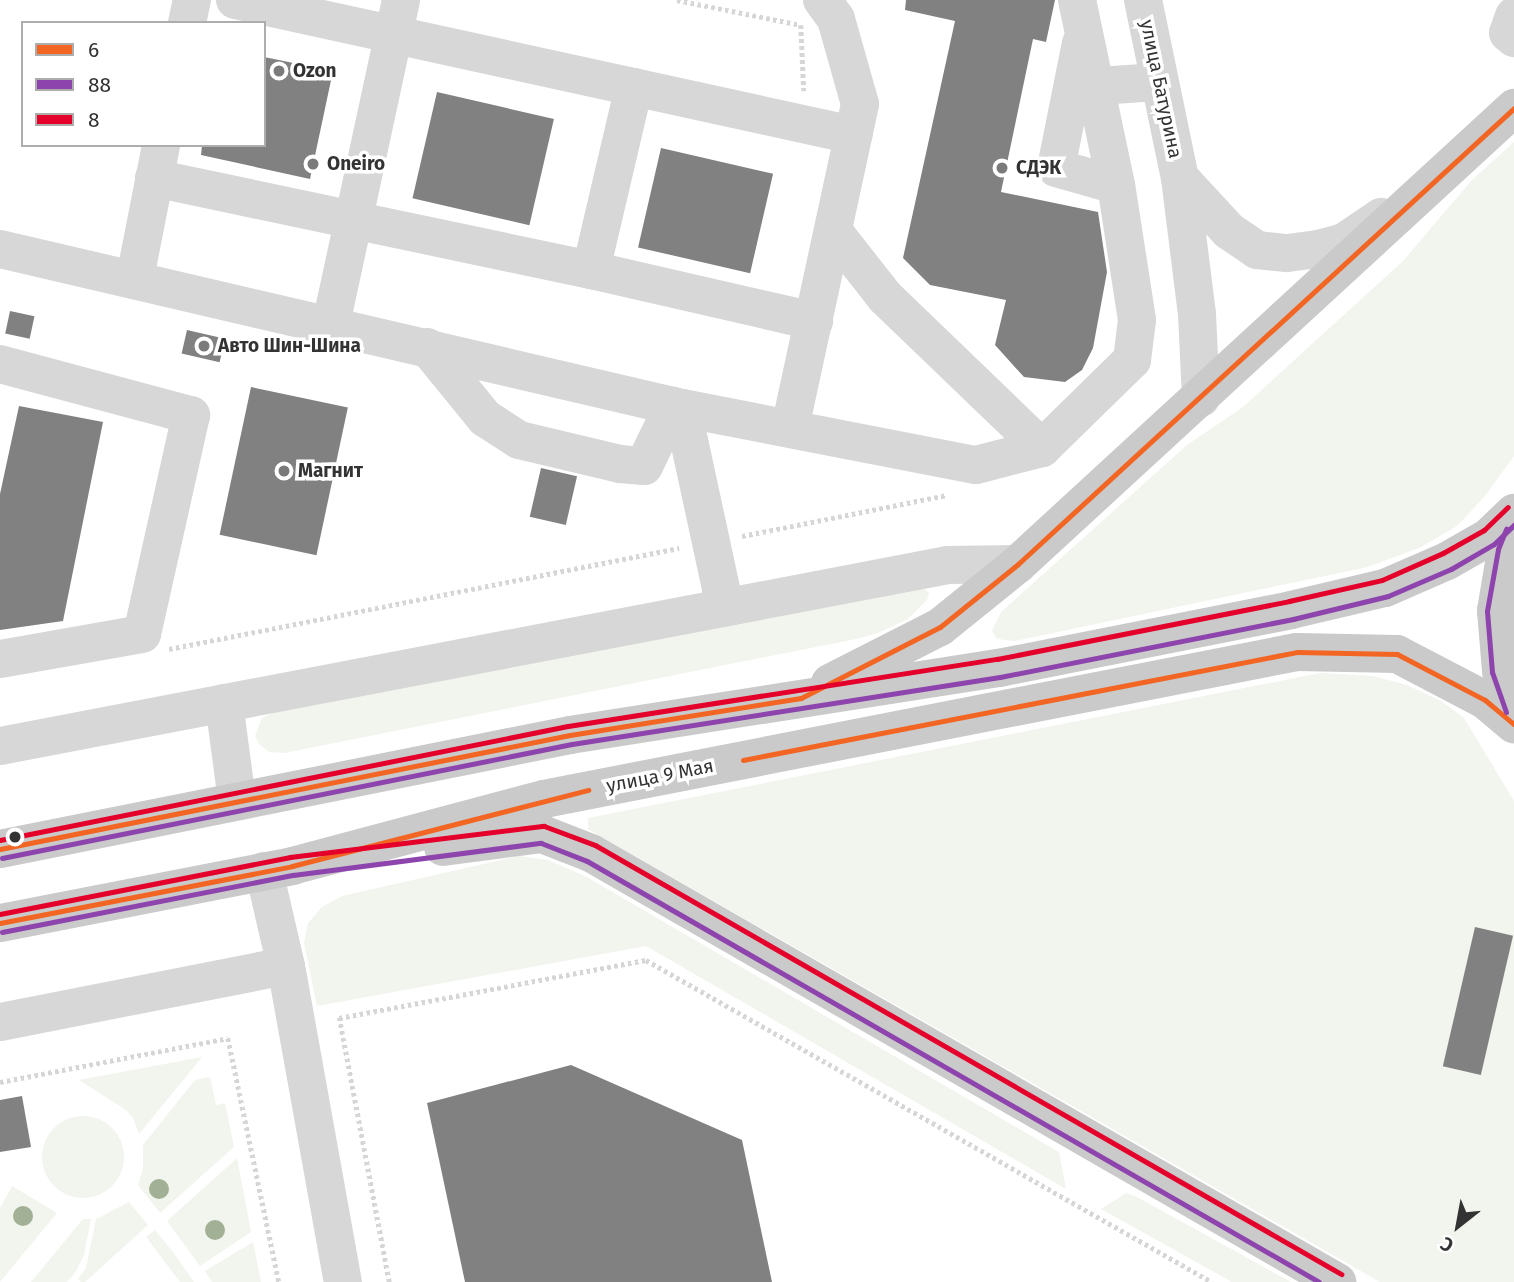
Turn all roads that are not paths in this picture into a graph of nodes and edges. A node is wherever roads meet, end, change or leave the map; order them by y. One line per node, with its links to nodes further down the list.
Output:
1 (192, 0): 8 (street)
2 (236, 0): 7 (street)
3 (822, 0): 14 (street)
4 (1143, 0): 10 (street, улица Батурина)
5 (1080, 16): 11 (street); 18 (street)
6 (1514, 16): 9 (street)
7 (397, 18): 12 (street); 19 (street)
8 (187, 21)
9 (1514, 38)
10 (1159, 82): 11 (street); 16 (street, улица Батурина)
11 (1097, 86): 18 (street)
12 (634, 87): 14 (street); 22 (street)
13 (1514, 108): 17 (main road)
14 (853, 135): 20 (street)
15 (158, 161): 19 (street); 23 (street)
16 (1180, 178): 17 (street); 24 (street, улица Батурина)
17 (1434, 182): 30 (main road)
18 (1116, 185): 25 (street)
19 (355, 221): 22 (street); 27 (street)
20 (834, 232): 26 (street); 33 (street)
21 (0, 249): 23 (street)
22 (591, 270): 26 (street)
23 (135, 278): 27 (street)
24 (1197, 314): 25 (street); 30 (street, улица Батурина)
25 (1137, 320): 33 (street)
26 (814, 321): 32 (street)
27 (331, 324): 28 (street)
28 (427, 347): 31 (street); 31 (street)
29 (0, 364): 38 (street)
30 (1201, 398): 36 (main road)
31 (677, 407): 32 (street); 37 (street)
32 (790, 428): 33 (street)
33 (1042, 448)
34 (1514, 513): 39 (main road)
35 (1514, 533): 41 (main road)
36 (1018, 564): 37 (street); 39 (main road)
37 (725, 607): 40 (street)
38 (0, 659)
39 (801, 698): 44 (main road)
40 (224, 703): 43 (street); 44 (street)
41 (1514, 709)
42 (1514, 724): 46 (main road, улица 9 Мая)
43 (0, 746)
44 (237, 801): 45 (main road)
45 (0, 849)
46 (278, 869): 47 (main road, улица 9 Мая); 48 (street); 51 (main road)
47 (0, 923)
48 (286, 967): 49 (street); 50 (street)
49 (0, 1022)
50 (344, 1282)
51 (1337, 1282)

